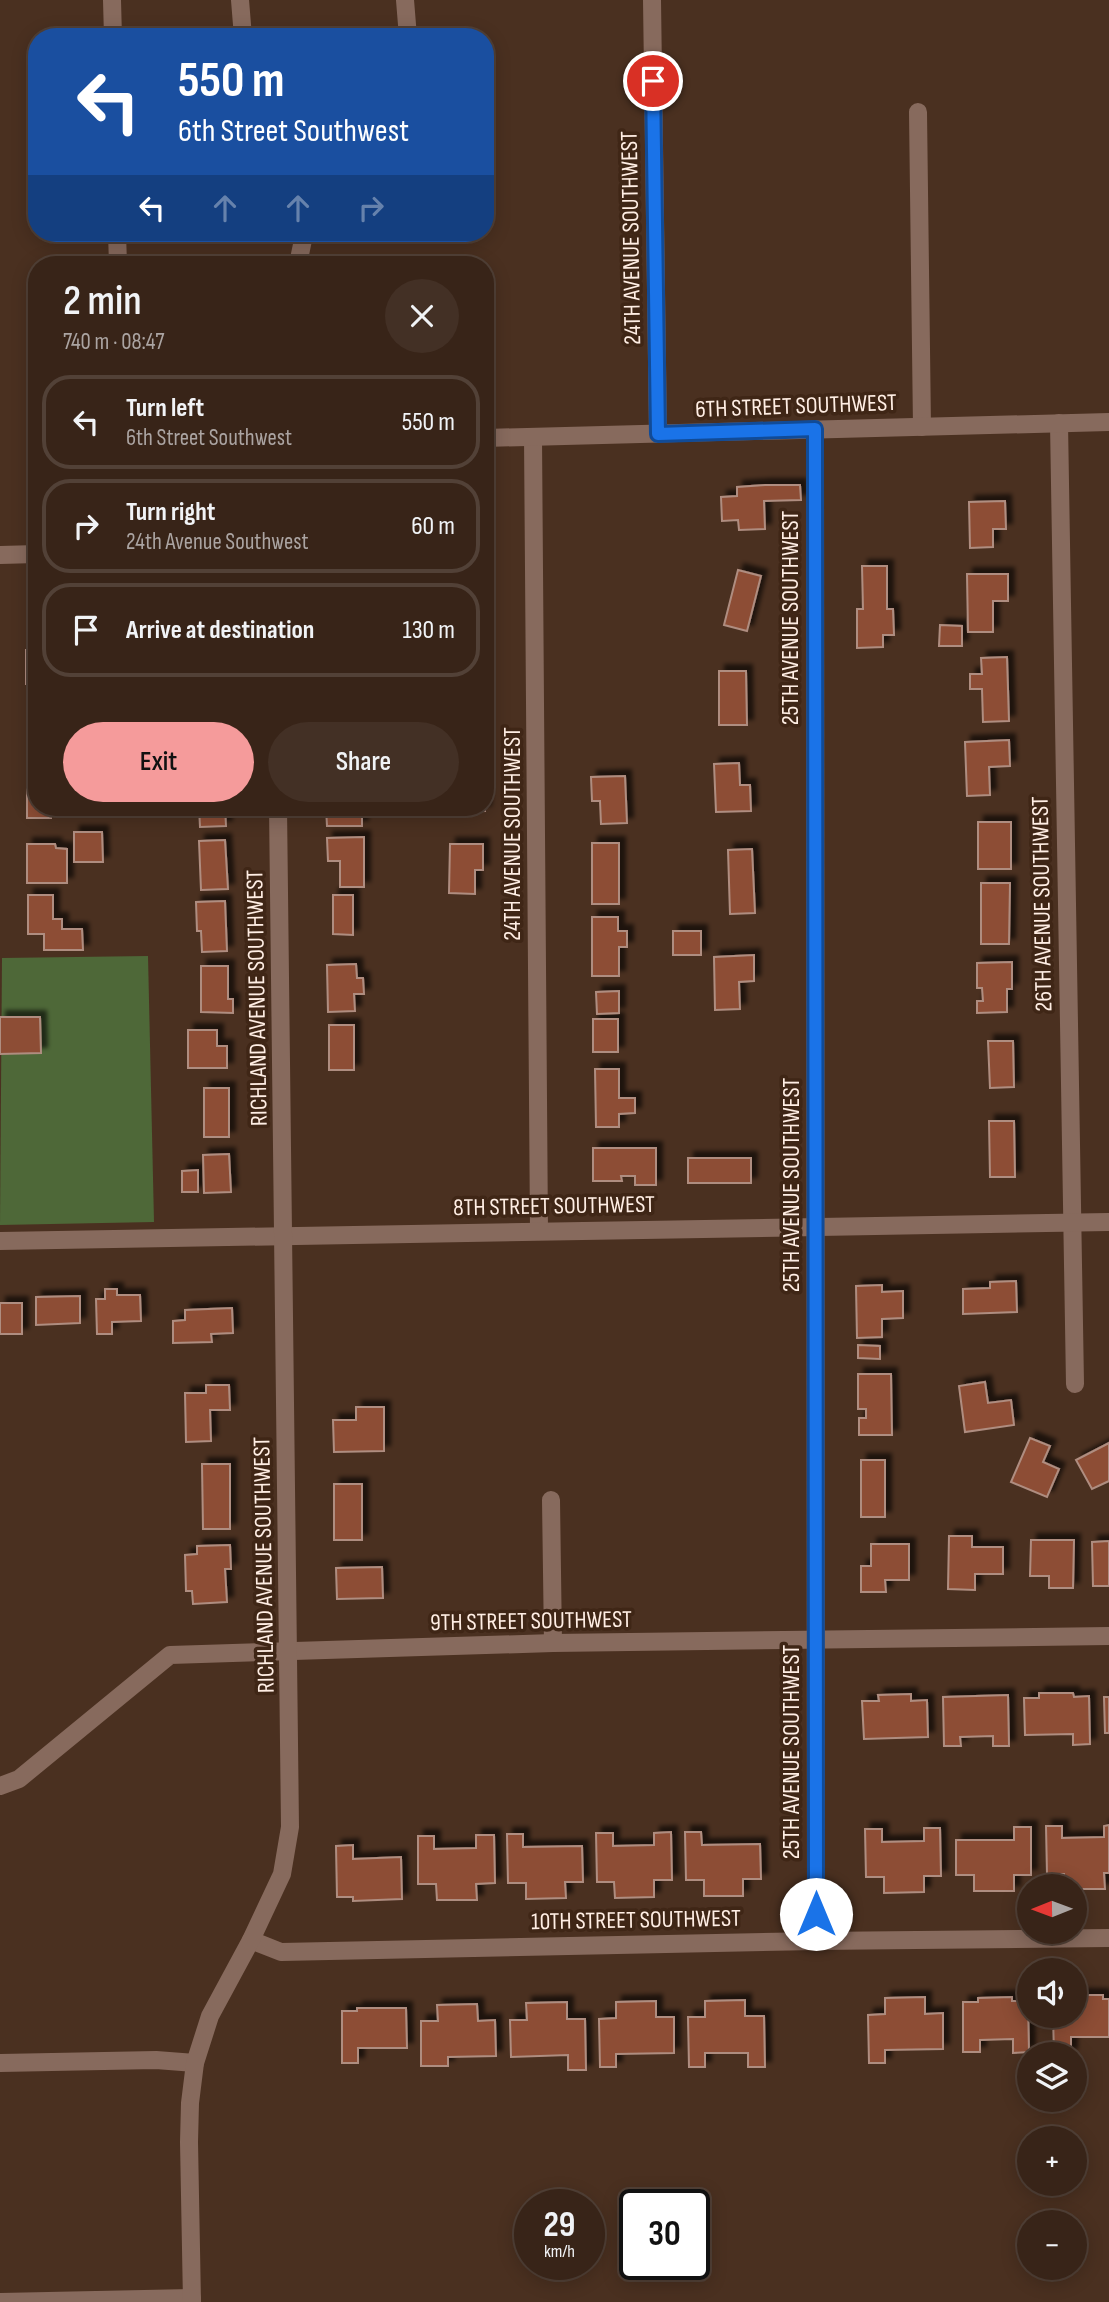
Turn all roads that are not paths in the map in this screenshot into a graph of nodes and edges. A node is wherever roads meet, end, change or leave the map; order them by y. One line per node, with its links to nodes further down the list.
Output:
1 (112, 0): 5 (street)
2 (240, 0): 6 (street)
3 (405, 0): 7 (street)
4 (652, 0): 13 (street, 24TH AVENUE SOUTHWEST)
5 (113, 28)
6 (242, 28)
7 (407, 28)
8 (918, 112): 11 (street)
9 (1109, 422): 10 (street, 6TH STREET SOUTHWEST)
10 (1059, 424): 11 (street, 6TH STREET SOUTHWEST); 20 (street, 26TH AVENUE SOUTHWEST)
11 (922, 427): 12 (street, 6TH STREET SOUTHWEST)
12 (815, 429): 13 (street, 6TH STREET SOUTHWEST); 21 (street, 25TH AVENUE SOUTHWEST)
13 (658, 434): 14 (street, 6TH STREET SOUTHWEST)
14 (533, 437): 15 (street, 6TH STREET SOUTHWEST); 22 (street, 24TH AVENUE SOUTHWEST)
15 (494, 438)
16 (28, 554): 17 (street)
17 (0, 555)
18 (278, 816): 23 (street, RICHLAND AVENUE SOUTHWEST)
19 (1109, 1222): 20 (street, 8TH STREET SOUTHWEST)
20 (1072, 1223): 21 (street, 8TH STREET SOUTHWEST); 25 (street, 26TH AVENUE SOUTHWEST)
21 (816, 1227): 22 (street, 8TH STREET SOUTHWEST); 28 (street, 25TH AVENUE SOUTHWEST)
22 (539, 1231): 23 (street, 8TH STREET SOUTHWEST)
23 (284, 1235): 24 (street, 8TH STREET SOUTHWEST); 30 (street, RICHLAND AVENUE SOUTHWEST)
24 (0, 1241)
25 (1075, 1384)
26 (551, 1500): 29 (street)
27 (1109, 1636): 28 (street, 9TH STREET SOUTHWEST)
28 (816, 1640): 29 (street, 9TH STREET SOUTHWEST); 34 (street, 25TH AVENUE SOUTHWEST)
29 (553, 1643): 30 (street, 9TH STREET SOUTHWEST)
30 (289, 1652): 31 (street, 9TH STREET SOUTHWEST); 33 (street, RICHLAND AVENUE SOUTHWEST)
31 (0, 1786)
32 (1109, 1938): 34 (street, 10TH STREET SOUTHWEST)
33 (251, 1940): 34 (street, 10TH STREET SOUTHWEST); 36 (street, RICHLAND AVENUE SOUTHWEST)
34 (816, 1941)
35 (0, 2063): 36 (street)
36 (195, 2063): 37 (street, RICHLAND AVENUE SOUTHWEST)
37 (192, 2300): 38 (street)
38 (0, 2302)

